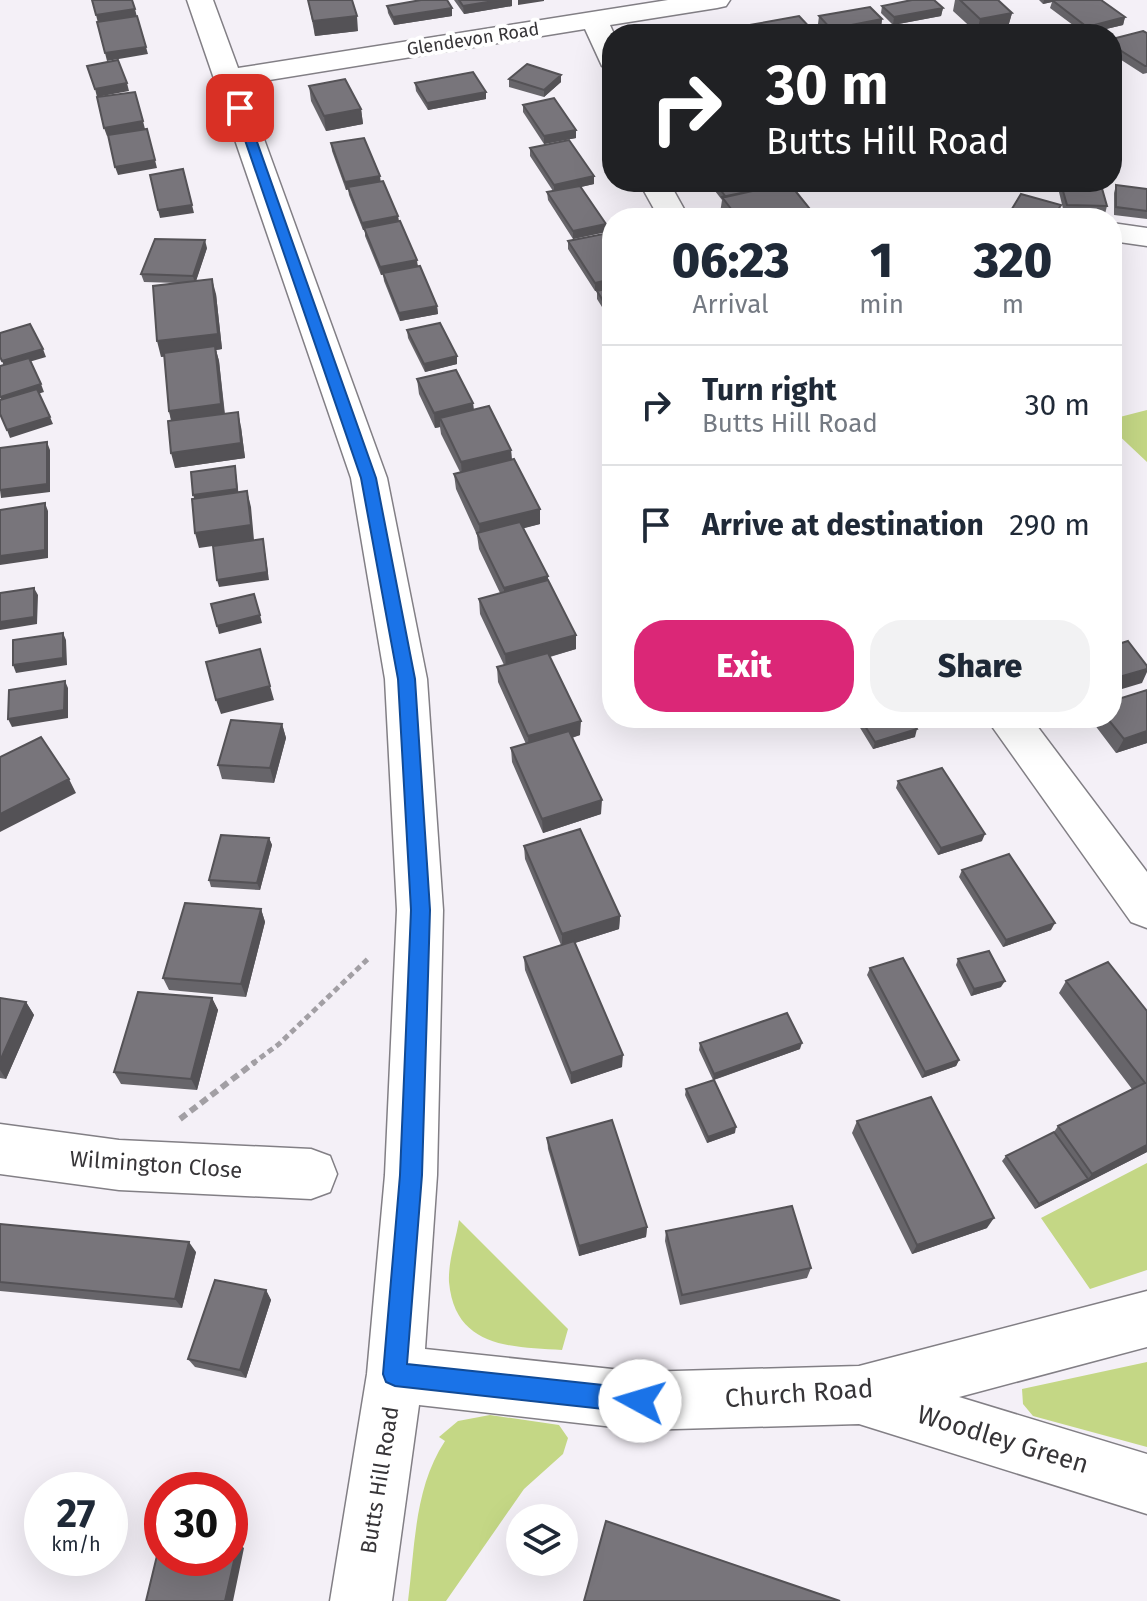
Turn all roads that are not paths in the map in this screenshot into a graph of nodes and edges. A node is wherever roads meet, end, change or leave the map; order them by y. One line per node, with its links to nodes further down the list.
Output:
1 (200, 0): 5 (street, Butts Hill Road)
2 (717, 0): 3 (street, Glendevon Road)
3 (594, 20): 4 (street); 5 (street, Glendevon Road)
4 (602, 38)
5 (229, 78): 13 (street, Butts Hill Road)
6 (1122, 233): 7 (street)
7 (1147, 237)
8 (1014, 728): 9 (street)
9 (1147, 908)
10 (0, 1149): 11 (street, Wilmington Close)
11 (311, 1174)
12 (1147, 1319): 14 (street, Church Road)
13 (395, 1374): 14 (street, Church Road); 16 (street, Butts Hill Road)
14 (859, 1395): 15 (street, Woodley Green)
15 (1147, 1484)
16 (361, 1601)

